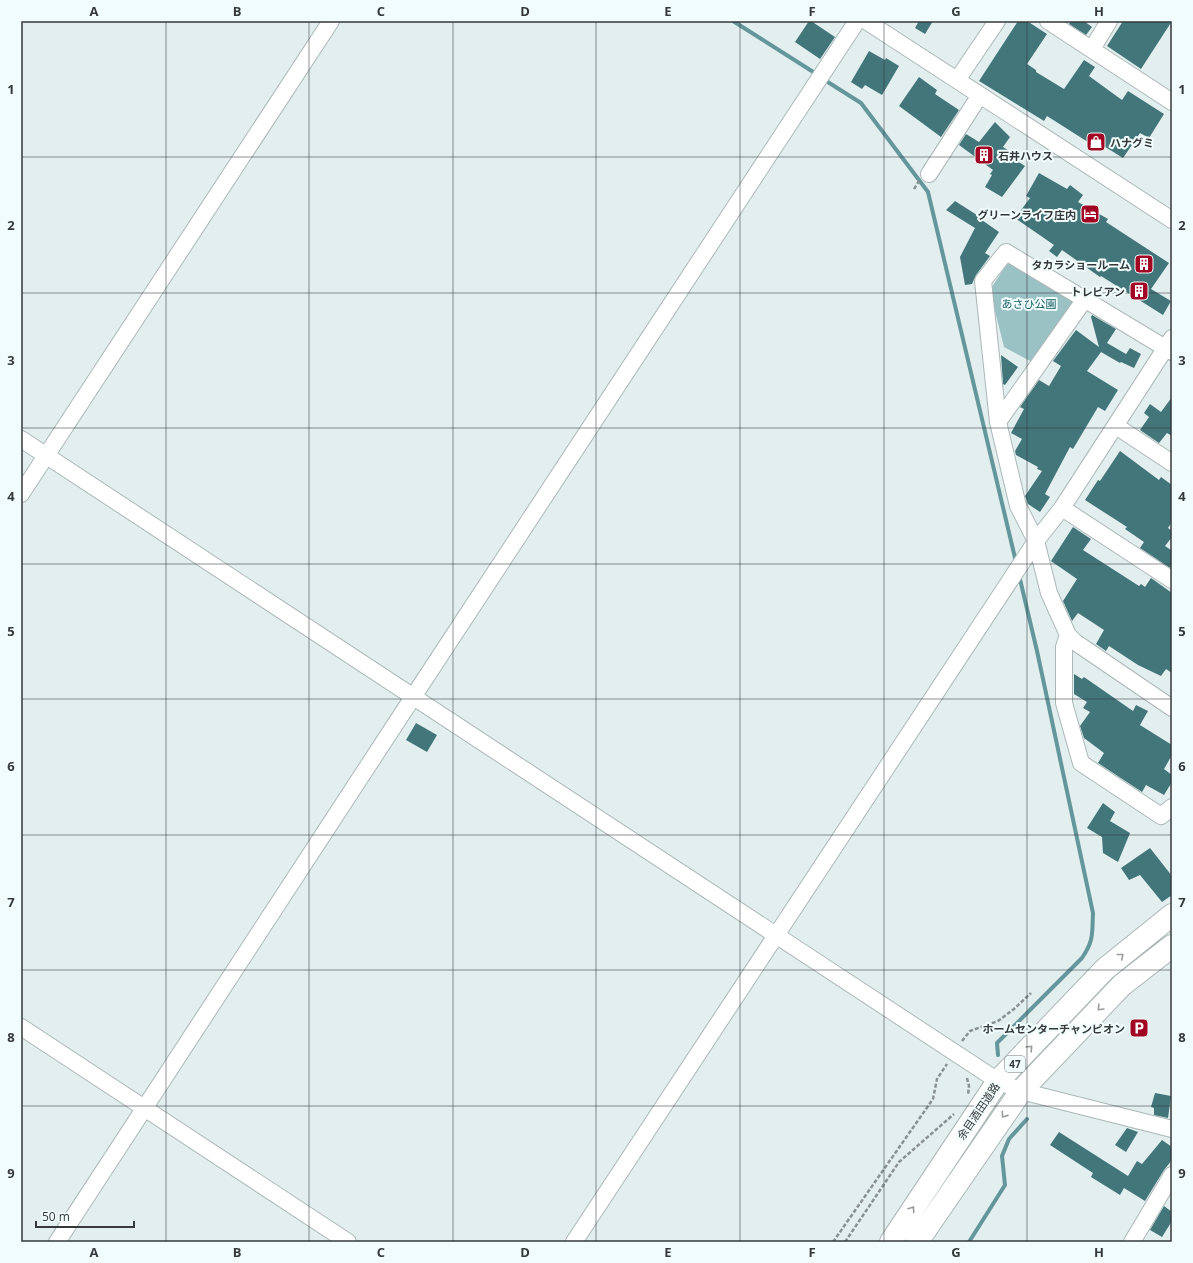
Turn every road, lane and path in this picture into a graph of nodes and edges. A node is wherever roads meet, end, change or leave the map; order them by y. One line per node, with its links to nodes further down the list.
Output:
1 (331, 21): 18 (street)
2 (857, 21): 25 (street)
3 (866, 21): 8 (street)
4 (997, 21): 8 (street)
5 (1048, 21): 7 (street)
6 (1109, 21): 7 (street)
7 (1092, 50): 10 (street)
8 (957, 80): 9 (street)
9 (980, 95): 11 (street); 12 (street)
10 (1172, 102)
11 (929, 174)
12 (1172, 220)
13 (1085, 299): 14 (street); 15 (street); 15 (street)
14 (1170, 346): 16 (street)
15 (998, 422): 22 (street)
16 (1116, 426): 19 (street); 21 (street)
17 (21, 439): 18 (street)
18 (46, 456): 20 (street); 25 (street)
19 (1172, 463)
20 (21, 494)
21 (1062, 508): 22 (street); 23 (street)
22 (1036, 541): 24 (street); 29 (street)
23 (1172, 580)
24 (1068, 635): 26 (street); 27 (street)
25 (413, 697): 29 (street); 38 (street)
26 (1172, 708)
27 (1172, 807)
28 (1172, 915): 35 (highway, 余目酒田道路 / 47, one-way to 28)
29 (776, 936): 33 (street); 44 (street)
30 (1172, 946): 36 (highway, 47, one-way to 36)
31 (1031, 993): 33 (path)
32 (21, 1027): 38 (street)
33 (954, 1052): 35 (street); 45 (path)
34 (966, 1074): 37 (path)
35 (998, 1082): 36 (street); 47 (highway, 余目酒田道路 / 47, one-way to 35)
36 (1021, 1091): 40 (street); 48 (highway, 47, one-way to 48)
37 (967, 1100)
38 (145, 1109): 42 (street); 43 (street)
39 (956, 1113): 46 (path)
40 (1172, 1129)
41 (1172, 1175): 49 (street)
42 (57, 1242)
43 (348, 1242)
44 (574, 1242)
45 (833, 1242)
46 (845, 1242)
47 (891, 1242)
48 (917, 1242)
49 (1132, 1242)

